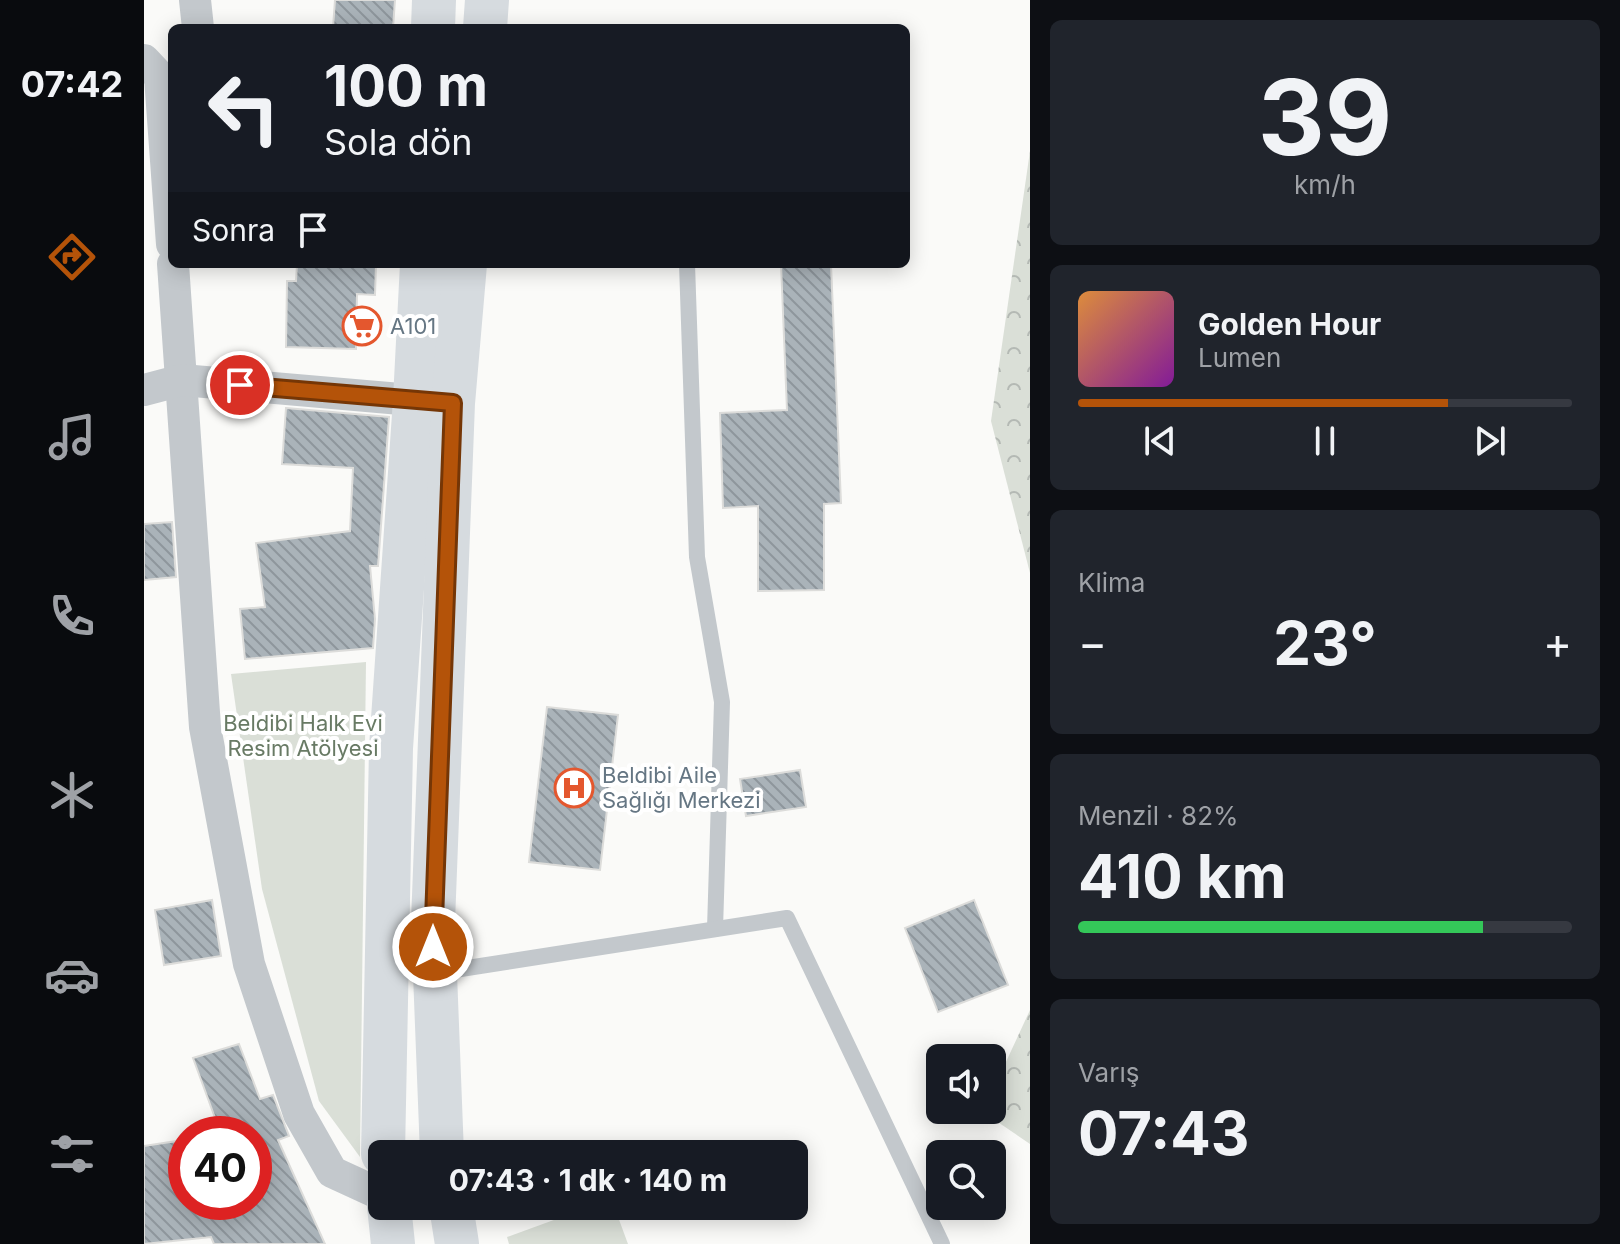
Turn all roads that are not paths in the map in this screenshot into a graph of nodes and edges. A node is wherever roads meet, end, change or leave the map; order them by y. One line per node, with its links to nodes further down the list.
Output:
1 (195, 0): 4 (street)
2 (434, 0): 5 (street)
3 (487, 0): 6 (street)
4 (198, 24)
5 (433, 24)
6 (485, 24)
7 (159, 68): 8 (street)
8 (168, 190)
9 (173, 268): 13 (street)
10 (422, 268): 15 (street)
11 (464, 268): 15 (street)
12 (687, 268): 16 (lane)
13 (182, 380): 14 (street); 15 (street); 20 (street)
14 (144, 390)
15 (434, 402): 17 (street); 18 (street)
16 (715, 929): 17 (lane); 23 (lane)
17 (434, 973): 19 (street)
18 (383, 1140)
19 (441, 1140)
20 (368, 1189)
21 (390, 1220): 22 (street)
22 (393, 1244)
23 (942, 1244)

